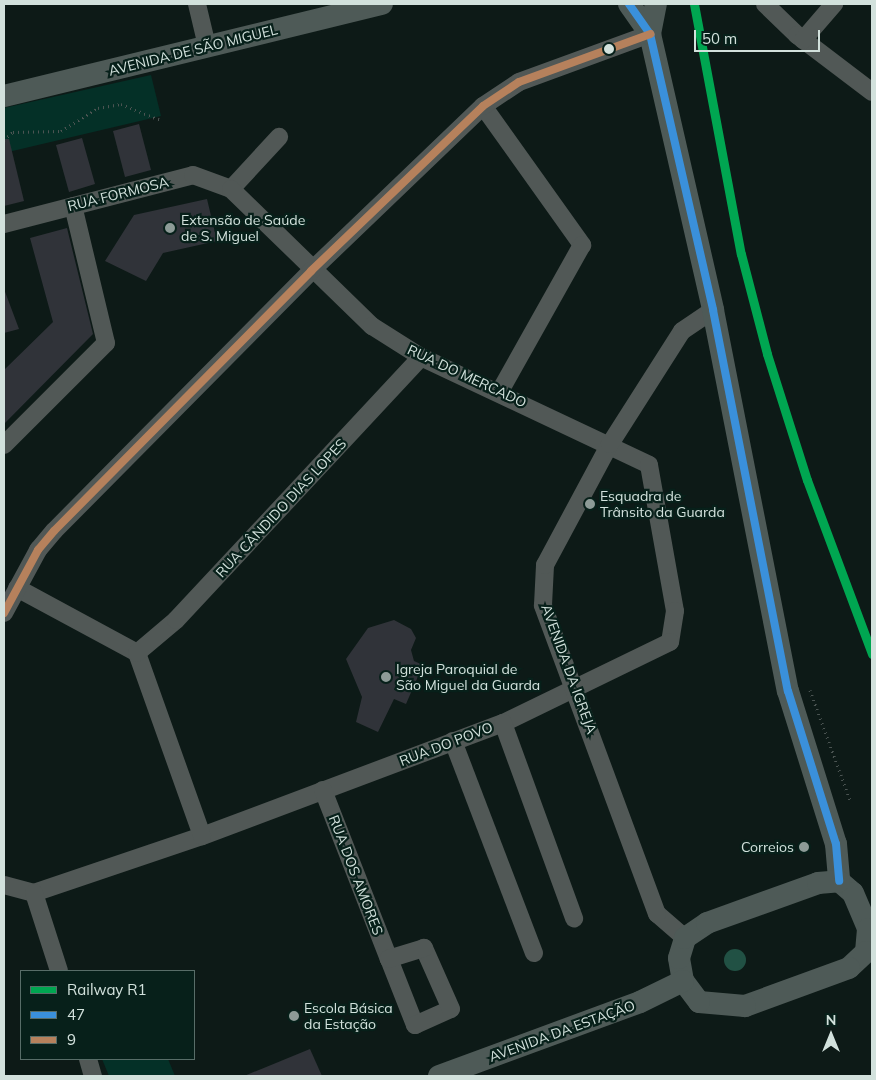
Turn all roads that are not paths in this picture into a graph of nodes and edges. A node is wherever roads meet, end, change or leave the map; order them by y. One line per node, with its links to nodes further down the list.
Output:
1 (197, 4): 9 (street)
2 (382, 4): 9 (main road, AVENIDA DE SÃO MIGUEL)
3 (629, 4): 7 (main road)
4 (656, 4): 7 (main road)
5 (765, 4): 8 (street)
6 (834, 4): 8 (street)
7 (650, 34): 12 (street); 18 (main road)
8 (803, 40): 10 (street)
9 (207, 46): 11 (main road, AVENIDA DE SÃO MIGUEL)
10 (872, 92)
11 (4, 96)
12 (483, 106): 17 (street); 20 (street)
13 (279, 137): 14 (street)
14 (231, 189): 15 (street, RUA FORMOSA); 17 (street, RUA FORMOSA)
15 (73, 206): 16 (street, RUA FORMOSA); 22 (street)
16 (4, 224)
17 (311, 271): 19 (street, RUA DO MERCADO); 23 (street)
18 (714, 310): 21 (street, AVENIDA DA IGREJA); 31 (main road)
19 (421, 357): 20 (street, RUA DO MERCADO); 25 (street, RUA CÂNDIDO DIAS LOPES)
20 (500, 391): 21 (street, RUA DO MERCADO)
21 (610, 444): 26 (street, AVENIDA DA IGREJA); 26 (street, RUA DO POVO)
22 (4, 445)
23 (17, 588): 24 (street); 25 (street)
24 (4, 613)
25 (137, 653): 30 (street)
26 (576, 688): 27 (street, RUA DO POVO); 35 (street, AVENIDA DA IGREJA)
27 (503, 723): 28 (street, RUA DO POVO); 34 (street)
28 (453, 741): 29 (street, RUA DO POVO); 36 (street)
29 (323, 790): 30 (street, RUA DO POVO); 38 (street, RUA DOS AMORES)
30 (202, 836): 33 (street, RUA DO POVO)
31 (838, 881): 35 (main road); 37 (main road)
32 (4, 885): 33 (street)
33 (34, 893): 39 (street)
34 (574, 918)
35 (685, 938): 40 (main road)
36 (534, 952)
37 (869, 956): 40 (main road)
38 (389, 959)
39 (59, 970)
40 (682, 981): 43 (main road, AVENIDA DA ESTAÇÃO)
41 (88, 1060): 42 (street)
42 (93, 1076)
43 (439, 1076)

